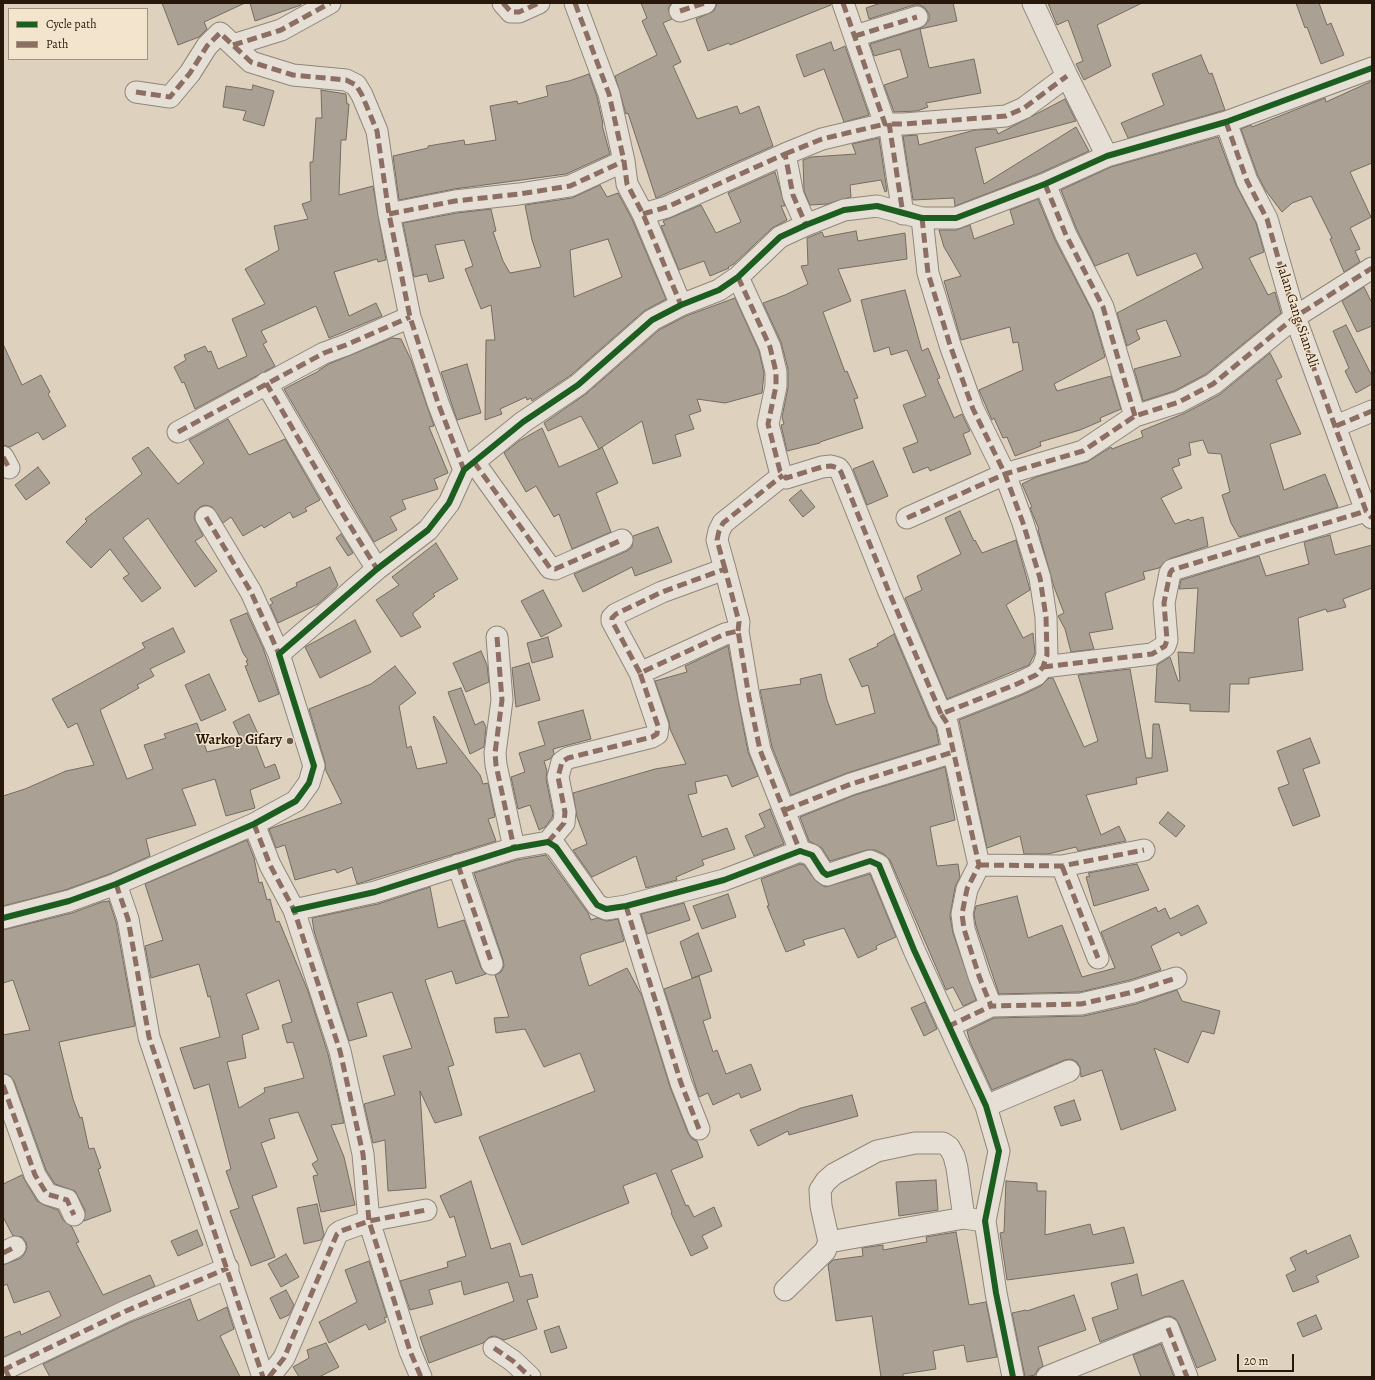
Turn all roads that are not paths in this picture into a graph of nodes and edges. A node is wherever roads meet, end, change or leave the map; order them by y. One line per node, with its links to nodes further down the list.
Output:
1 (330, 3): 11 (street)
2 (503, 3): 3 (street)
3 (540, 3)
4 (575, 3): 19 (street)
5 (705, 3): 8 (street)
6 (843, 3): 10 (street)
7 (1033, 3): 13 (street)
8 (680, 11)
9 (917, 17): 10 (street)
10 (855, 36): 16 (street)
11 (233, 45): 14 (street); 21 (street)
12 (1372, 68): 15 (street)
13 (1067, 76): 16 (street); 18 (street)
14 (136, 92)
15 (1226, 122): 18 (street); 29 (street, Jalan Gang Sian Ali)
16 (887, 124): 17 (street); 23 (street)
17 (785, 154): 22 (street); 24 (street)
18 (1107, 156): 20 (street)
19 (624, 161): 21 (street); 22 (street)
20 (1045, 184): 23 (street); 32 (street)
21 (389, 214): 28 (street)
22 (643, 214): 27 (street)
23 (912, 216): 24 (street); 36 (street)
24 (806, 225): 26 (street)
25 (1372, 268): 29 (street)
26 (738, 277): 27 (street); 37 (street)
27 (681, 305): 35 (street)
28 (410, 317): 30 (street); 35 (street)
29 (1295, 317): 32 (street); 33 (street, Jalan Gang Sian Ali)
30 (266, 383): 34 (street); 42 (street)
31 (1372, 411): 33 (street)
32 (1135, 416): 36 (street)
33 (1336, 426): 38 (street, Jalan Gang Sian Ali)
34 (178, 432)
35 (469, 466): 41 (street); 42 (street)
36 (1005, 474): 40 (street); 47 (street)
37 (783, 475): 43 (street); 49 (street)
38 (1369, 514): 47 (street)
39 (206, 517): 46 (street)
40 (907, 518)
41 (622, 540)
42 (377, 569): 46 (street)
43 (725, 569): 44 (street); 48 (street)
44 (738, 631): 48 (street); 51 (street)
45 (497, 637): 54 (street)
46 (279, 654): 52 (street)
47 (1043, 667): 49 (street)
48 (640, 673): 53 (street)
49 (942, 714): 50 (street)
50 (953, 752): 51 (street); 58 (street)
51 (785, 810): 56 (street)
52 (254, 824): 60 (street); 62 (street)
53 (548, 842): 54 (street); 61 (street)
54 (514, 848): 57 (street)
55 (1144, 850): 59 (street)
56 (800, 851): 61 (street); 68 (street)
57 (458, 865): 62 (street); 65 (street)
58 (979, 865): 59 (street); 67 (street)
59 (1062, 866): 64 (street)
60 (116, 884): 63 (street); 79 (street)
61 (626, 906): 72 (street)
62 (294, 910): 76 (street)
63 (3, 918)
64 (1098, 958)
65 (492, 964)
66 (1176, 978): 67 (street)
67 (990, 1006): 68 (street)
68 (949, 1026): 71 (street)
69 (1069, 1071): 71 (street)
70 (3, 1085): 74 (street)
71 (986, 1106): 77 (street)
72 (699, 1129)
73 (426, 1210): 76 (street)
74 (74, 1215)
75 (964, 1218): 77 (street); 78 (street); 78 (street)
76 (369, 1221): 84 (street); 85 (street)
77 (985, 1221): 87 (street)
78 (829, 1242): 80 (street)
79 (228, 1268): 82 (street); 83 (street)
80 (785, 1290)
81 (494, 1348): 86 (street)
82 (6, 1372)
83 (263, 1377)
84 (269, 1377)
85 (421, 1377)
86 (530, 1377)
87 (1013, 1377)
88 (1047, 1377): 89 (street)
89 (1187, 1377)

